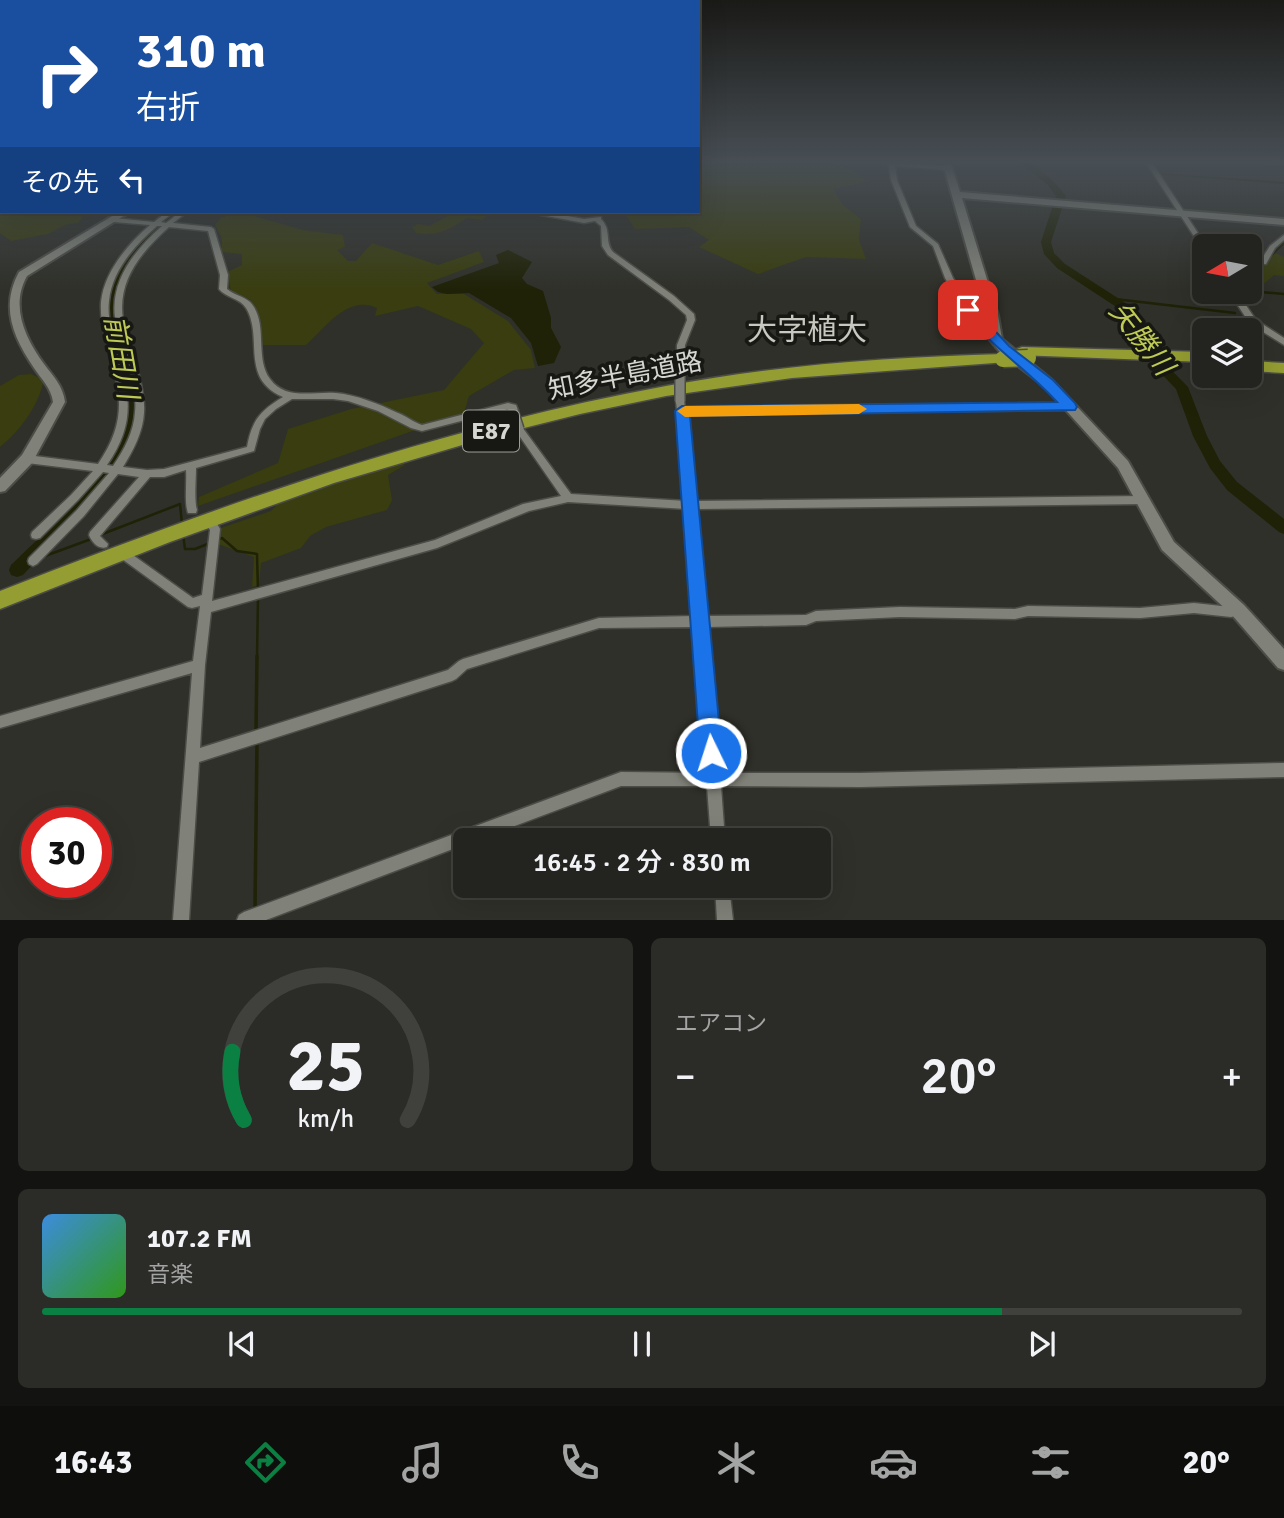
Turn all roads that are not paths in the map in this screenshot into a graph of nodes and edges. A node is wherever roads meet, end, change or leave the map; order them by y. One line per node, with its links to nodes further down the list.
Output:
1 (904, 204): 20 (street)
2 (960, 204): 20 (street)
3 (1068, 204): 10 (street)
4 (1176, 204): 10 (street)
5 (122, 214): 11 (street)
6 (169, 214): 14 (street)
7 (180, 214): 14 (street)
8 (547, 214): 12 (street)
9 (593, 214): 12 (street)
10 (1183, 214): 13 (street); 15 (street)
11 (114, 220): 14 (street); 31 (street)
12 (598, 220): 29 (street, bridge)
13 (1284, 222)
14 (162, 223): 28 (street); 33 (street); 34 (street)
15 (1196, 234)
16 (1284, 237): 17 (street)
17 (1262, 262)
18 (1241, 304): 19 (street)
19 (1284, 342)
20 (999, 350): 21 (highway, 知多半島道路 / E87, bridge); 30 (street); 46 (highway, 知多半島道路 / E87); 47 (highway, 知多半島道路 / E87)
21 (1180, 358): 22 (highway, 知多半島道路 / E87); 23 (highway, 知多半島道路 / E87)
22 (1192, 358)
23 (1192, 360)
24 (1262, 361): 25 (highway)
25 (1284, 362)
26 (1262, 367): 27 (highway)
27 (1284, 368)
28 (290, 396): 32 (street); 37 (street, bridge)
29 (681, 406): 30 (street); 39 (street)
30 (1070, 407): 38 (street)
31 (27, 459): 33 (street); 36 (street)
32 (191, 466): 35 (street); 40 (street)
33 (102, 467): 34 (street); 42 (street)
34 (118, 469): 35 (street); 45 (street)
35 (147, 474): 43 (street)
36 (0, 487)
37 (568, 498): 39 (street); 48 (street)
38 (1143, 500): 39 (street); 49 (street)
39 (691, 505): 50 (street)
40 (192, 510)
41 (211, 524): 48 (street)
42 (36, 535)
43 (103, 544)
44 (126, 556): 48 (street)
45 (33, 561)
46 (0, 592)
47 (0, 600)
48 (206, 604): 52 (street)
49 (1238, 610): 50 (street); 51 (street)
50 (701, 623): 54 (street); 56 (street)
51 (1284, 662)
52 (199, 665): 53 (street); 54 (street)
53 (0, 722)
54 (193, 757): 59 (street)
55 (1284, 770): 56 (street)
56 (713, 780): 57 (street); 60 (street)
57 (717, 828)
58 (723, 898): 61 (street)
59 (181, 919)
60 (244, 919)
61 (724, 919)

